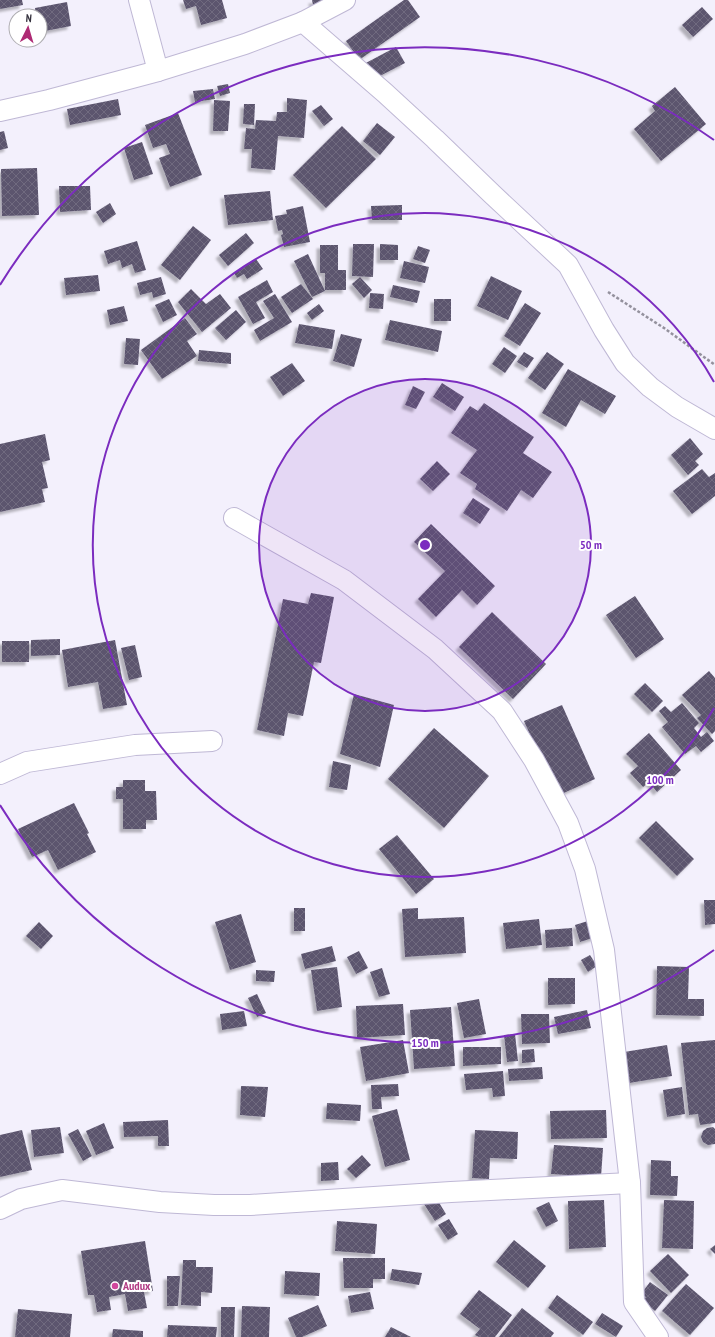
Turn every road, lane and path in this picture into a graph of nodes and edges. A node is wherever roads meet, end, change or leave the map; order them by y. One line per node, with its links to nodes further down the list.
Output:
1 (139, 0): 4 (street)
2 (345, 0): 3 (street)
3 (303, 22): 4 (street); 8 (street)
4 (158, 71): 5 (street)
5 (0, 111)
6 (604, 289): 7 (path)
7 (715, 365)
8 (715, 429)
9 (234, 518): 12 (street)
10 (212, 741): 11 (street)
11 (0, 774)
12 (630, 1183): 13 (street); 14 (street)
13 (0, 1209)
14 (658, 1337)

